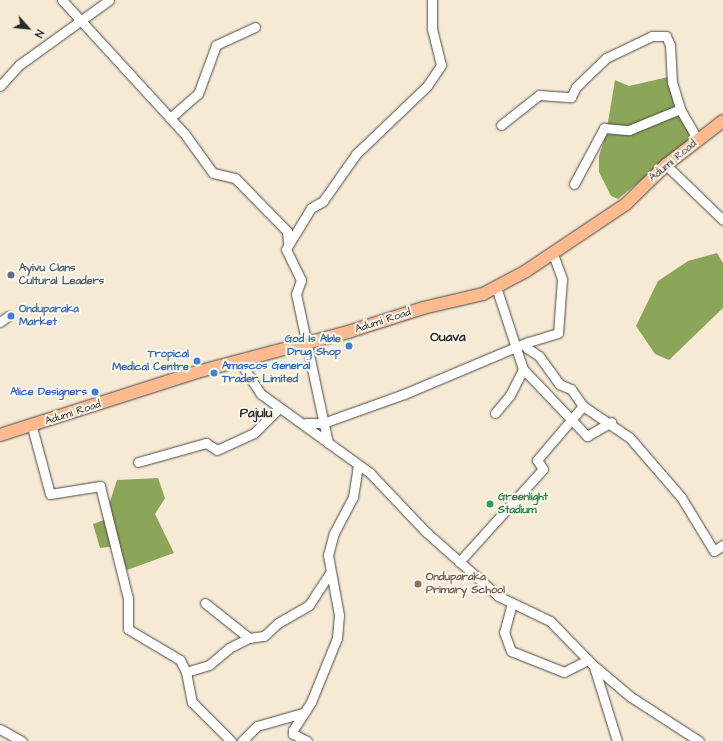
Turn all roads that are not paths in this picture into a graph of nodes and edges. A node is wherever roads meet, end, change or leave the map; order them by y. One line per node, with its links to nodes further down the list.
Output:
1 (62, 0): 4 (street)
2 (109, 0): 4 (street)
3 (432, 0): 15 (street)
4 (82, 21): 6 (street); 8 (street)
5 (255, 27): 8 (street)
6 (0, 86)
7 (680, 109): 10 (street); 11 (street); 13 (street)
8 (170, 118): 15 (street)
9 (723, 121): 11 (main road, Adumi Road)
10 (502, 125)
11 (698, 140): 12 (main road, Adumi Road)
12 (666, 165): 14 (street); 16 (main road, Adumi Road)
13 (574, 184)
14 (723, 220)
15 (288, 242): 20 (street)
16 (552, 254): 17 (main road, Adumi Road); 21 (street)
17 (496, 287): 20 (main road, Adumi Road); 22 (street)
18 (8, 316): 19 (street)
19 (0, 322)
20 (308, 341): 23 (main road, Adumi Road); 31 (street)
21 (528, 342): 22 (street); 25 (street)
22 (514, 347): 24 (street); 31 (street)
23 (240, 362): 26 (street); 32 (main road, Adumi Road)
24 (523, 368): 27 (street); 28 (street)
25 (584, 406): 28 (street); 29 (street)
26 (279, 408): 30 (street); 35 (street)
27 (495, 412)
28 (570, 422): 29 (street); 38 (street)
29 (611, 422): 37 (street)
30 (306, 423): 31 (street); 34 (street)
31 (322, 423): 34 (street)
32 (32, 427): 33 (main road, Adumi Road); 44 (street)
33 (0, 435)
34 (329, 446): 36 (street)
35 (138, 462)
36 (358, 466): 38 (street); 39 (street)
37 (723, 545)
38 (459, 562): 41 (street)
39 (330, 573): 42 (street); 45 (street)
40 (205, 602): 42 (street)
41 (512, 603): 43 (street); 43 (street)
42 (249, 638): 44 (street)
43 (590, 663): 47 (street); 52 (street)
44 (186, 672): 49 (street)
45 (302, 714): 50 (street); 51 (street)
46 (0, 729): 48 (street)
47 (614, 739)
48 (22, 741)
49 (231, 741)
50 (242, 741)
51 (307, 741)
52 (699, 741)

